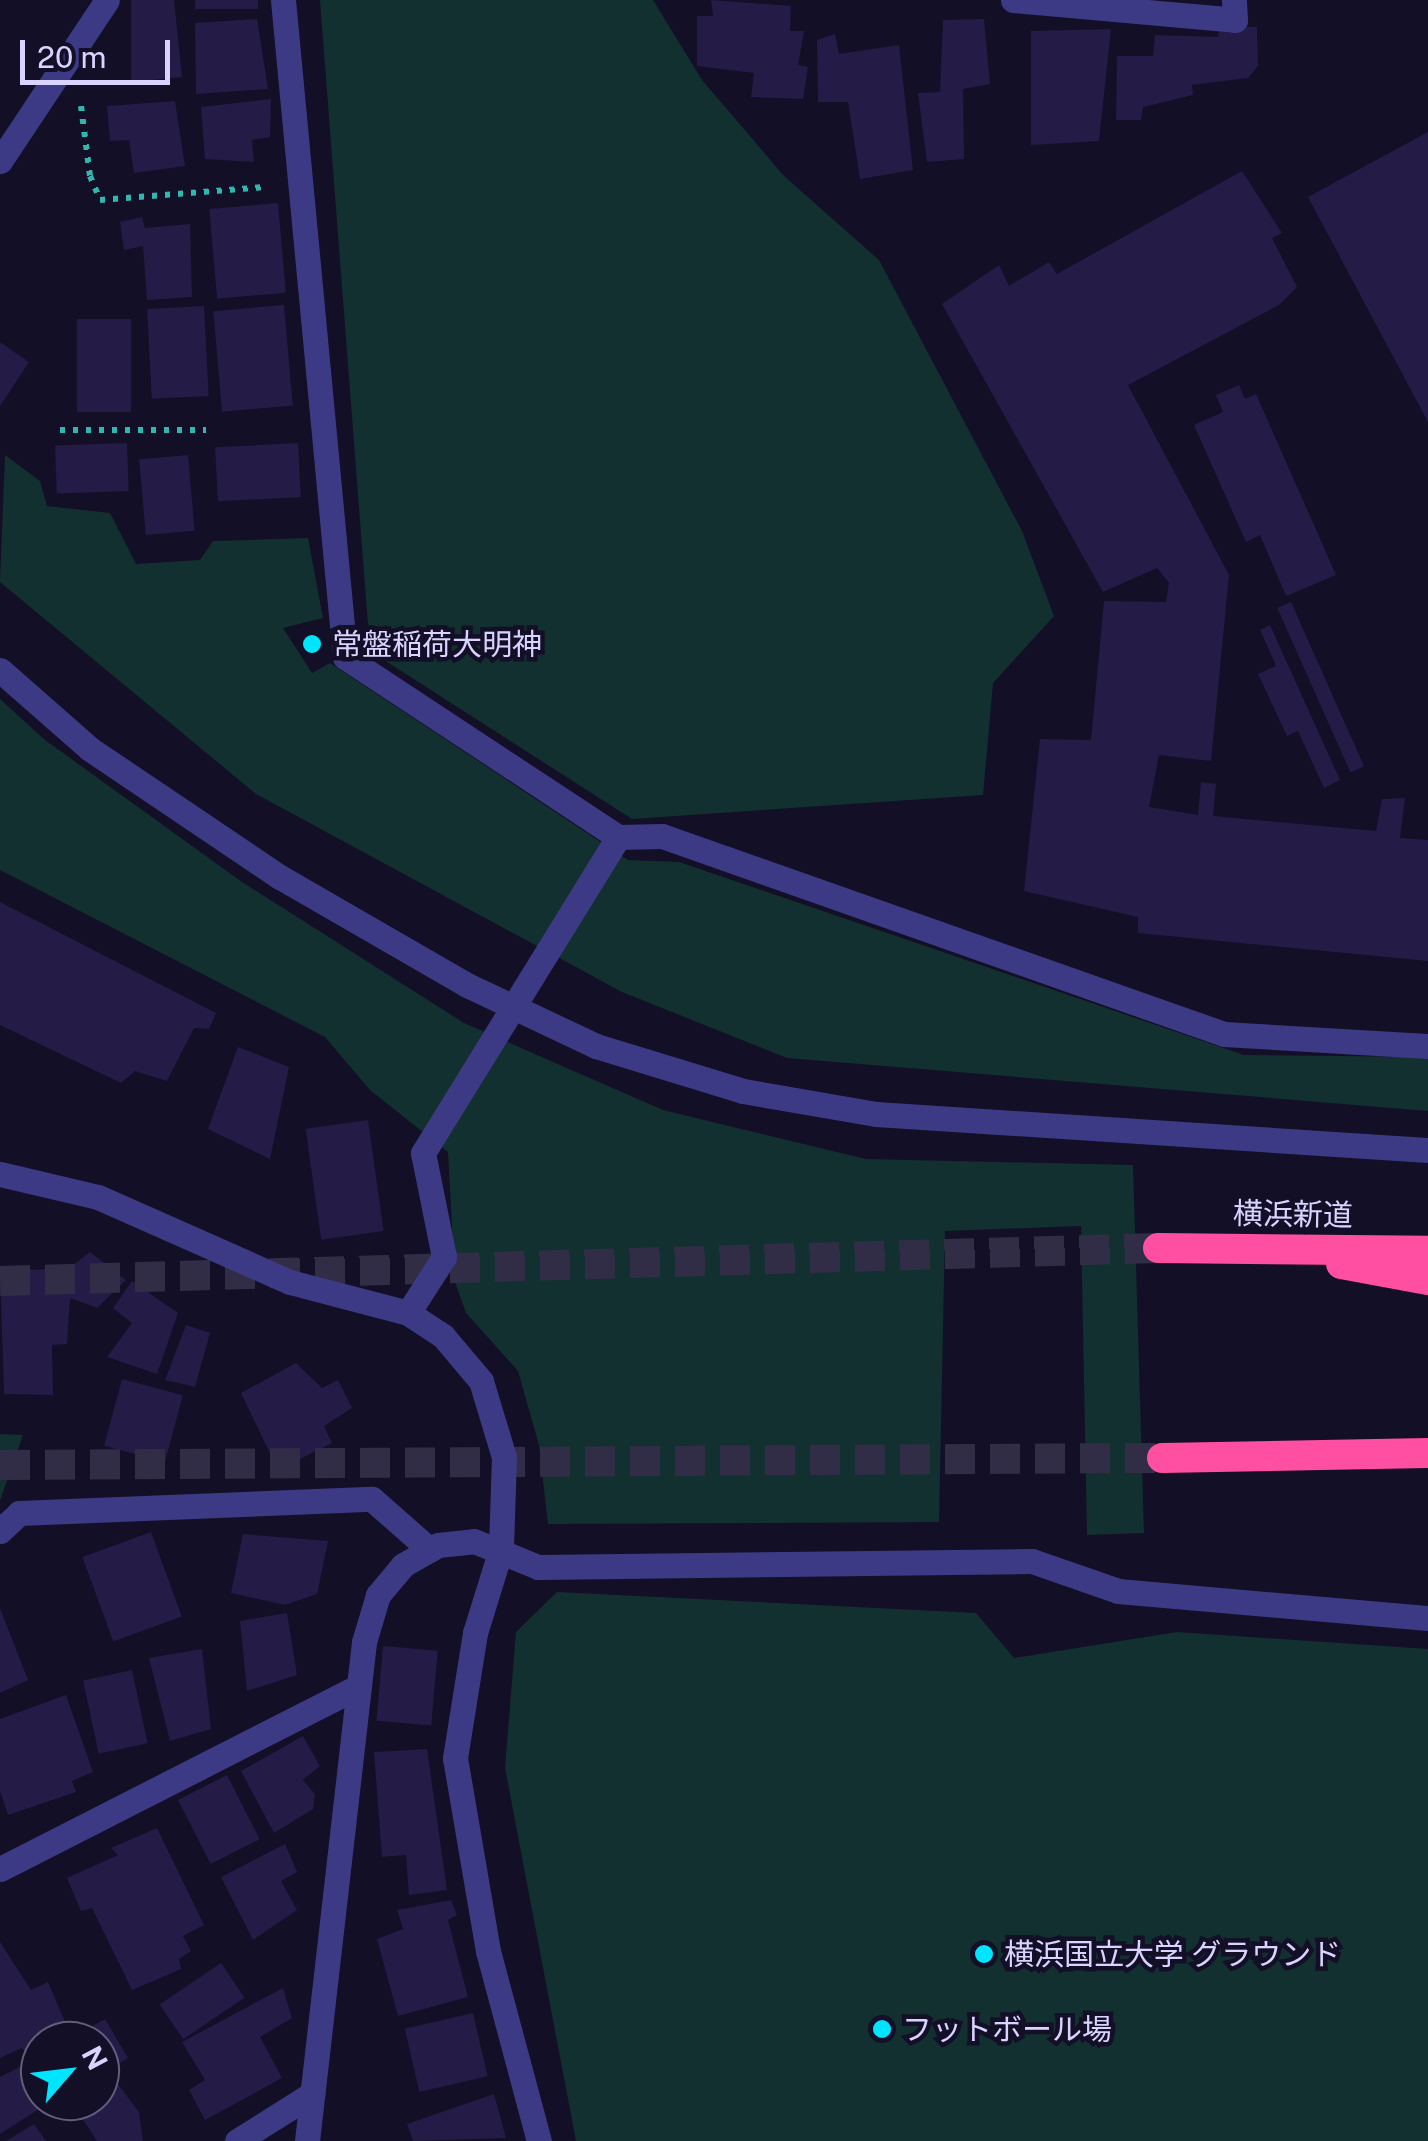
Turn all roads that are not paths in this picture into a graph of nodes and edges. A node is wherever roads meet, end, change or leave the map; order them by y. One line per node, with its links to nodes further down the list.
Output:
1 (107, 0): 5 (street)
2 (283, 0): 7 (street)
3 (1013, 0): 4 (street)
4 (1234, 0)
5 (0, 161)
6 (0, 670): 9 (street)
7 (613, 845): 8 (street); 15 (street)
8 (1428, 1046)
9 (1428, 1150)
10 (0, 1174): 15 (street)
11 (1158, 1248): 12 (highway, 横浜新道)
12 (1250, 1248): 13 (highway, 横浜新道); 14 (highway)
13 (1428, 1251)
14 (1428, 1280)
15 (408, 1313): 19 (street)
16 (1428, 1452): 17 (highway)
17 (1162, 1458)
18 (0, 1531): 20 (street)
19 (501, 1549): 20 (street); 21 (street); 27 (street)
20 (430, 1550): 22 (street)
21 (1428, 1618)
22 (359, 1686): 23 (street); 24 (street)
23 (0, 1869)
24 (312, 2094): 25 (street); 26 (street)
25 (237, 2141)
26 (307, 2141)
27 (539, 2141)

